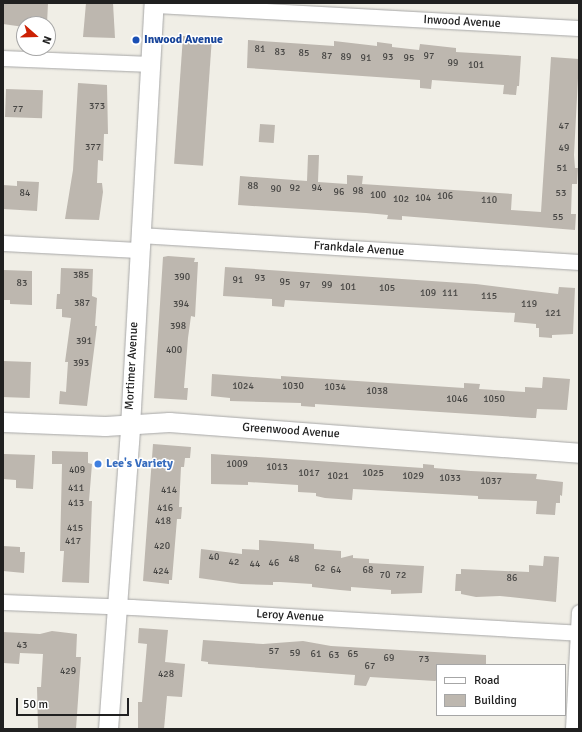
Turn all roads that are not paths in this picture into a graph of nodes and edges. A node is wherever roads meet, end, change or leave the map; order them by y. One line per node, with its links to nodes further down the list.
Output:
1 (154, 4): 2 (street, Inwood Avenue); 4 (street, Mortimer Avenue)
2 (579, 28)
3 (3, 58): 4 (street)
4 (150, 64): 5 (street, Mortimer Avenue)
5 (139, 242): 6 (street, Frankdale Avenue); 7 (street, Frankdale Avenue); 9 (street, Mortimer Avenue)
6 (3, 243)
7 (579, 262)
8 (3, 422): 9 (street, Greenwood Avenue)
9 (130, 426): 10 (street, Greenwood Avenue); 12 (street, Mortimer Avenue)
10 (579, 453)
11 (3, 602): 12 (street, Leroy Avenue)
12 (117, 606): 14 (street, Leroy Avenue); 15 (street, Mortimer Avenue)
13 (579, 612): 14 (street)
14 (578, 633): 16 (street)
15 (108, 729)
16 (573, 729)

